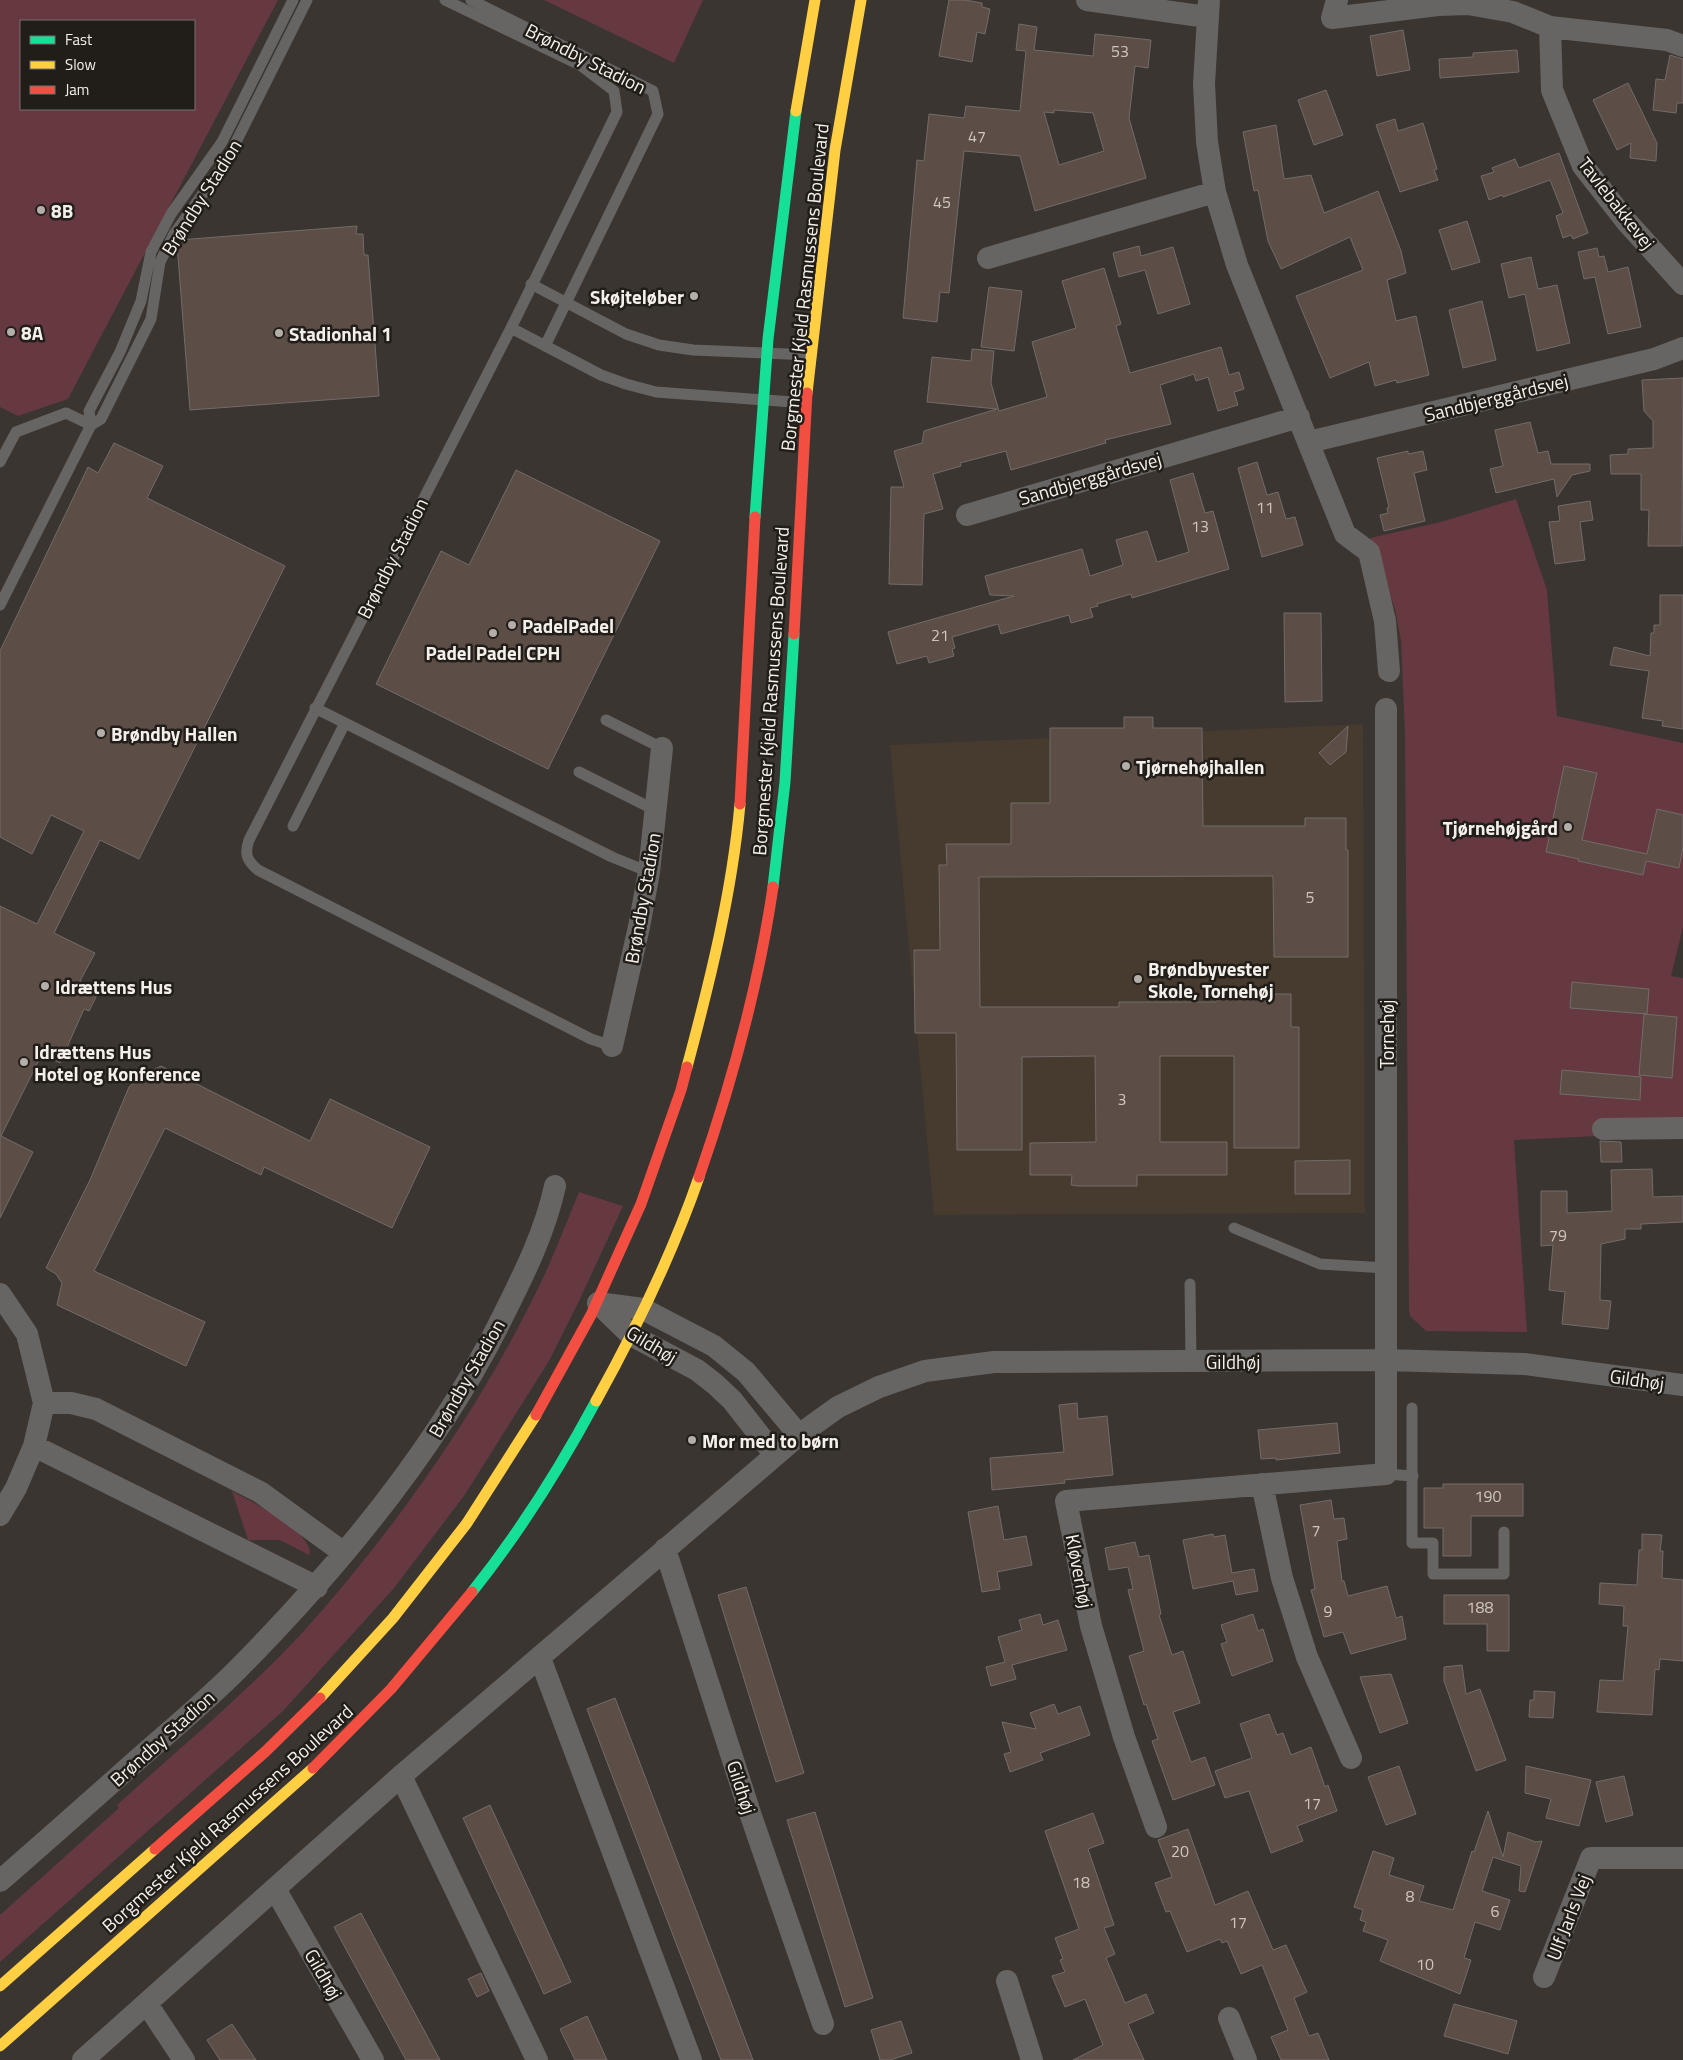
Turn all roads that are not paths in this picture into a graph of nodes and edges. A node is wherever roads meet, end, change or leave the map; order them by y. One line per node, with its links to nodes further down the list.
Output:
1 (293, 0): 25 (lane, Brøndby Stadion)
2 (307, 0): 25 (lane, Brøndby Stadion)
3 (445, 0): 14 (lane, Brøndby Stadion)
4 (471, 0): 16 (lane, Brøndby Stadion)
5 (815, 0): 20 (street, Borgmester Kjeld Rasmussens Boulevard)
6 (861, 0): 21 (street, Borgmester Kjeld Rasmussens Boulevard)
7 (1087, 0): 9 (street)
8 (1337, 0): 10 (street)
9 (1208, 9): 12 (street)
10 (1550, 27): 11 (street); 15 (street, Tavlebakkevej)
11 (1683, 46)
12 (1215, 192): 13 (street); 24 (street)
13 (988, 258)
14 (531, 284): 16 (lane); 17 (lane, Brøndby Stadion)
15 (1683, 284)
16 (567, 303): 18 (lane, Brøndby Stadion); 20 (lane)
17 (511, 328): 18 (lane); 32 (lane, Brøndby Stadion)
18 (545, 346): 22 (lane)
19 (1683, 348): 26 (street, Sandbjerggårdsvej)
20 (766, 353): 21 (lane); 22 (street, Borgmester Kjeld Rasmussens Boulevard)
21 (811, 355): 23 (street, Borgmester Kjeld Rasmussens Boulevard)
22 (762, 400): 23 (lane); 49 (street, Borgmester Kjeld Rasmussens Boulevard)
23 (806, 403): 50 (street, Borgmester Kjeld Rasmussens Boulevard)
24 (1299, 417): 26 (street); 29 (street, Sandbjerggårdsvej)
25 (91, 425): 27 (lane); 30 (lane)
26 (1309, 442): 31 (street)
27 (4, 444): 28 (lane)
28 (0, 462)
29 (967, 515)
30 (0, 605)
31 (1389, 671)
32 (315, 708): 35 (lane); 41 (lane, Brøndby Stadion)
33 (1386, 709): 46 (street, Tornehøj)
34 (606, 720): 36 (lane)
35 (345, 723): 39 (lane); 40 (lane)
36 (662, 748): 38 (street, Brøndby Stadion)
37 (579, 772): 38 (lane)
38 (656, 811): 40 (street, Brøndby Stadion)
39 (293, 826)
40 (649, 872): 41 (street, Brøndby Stadion)
41 (612, 1046)
42 (1683, 1128): 43 (street)
43 (1603, 1129)
44 (555, 1186): 66 (street, Brøndby Stadion)
45 (1234, 1228): 46 (lane)
46 (1386, 1268): 52 (street, Tornehøj)
47 (1190, 1284): 53 (lane)
48 (0, 1294): 55 (street)
49 (598, 1303): 50 (street, Gildhøj); 51 (street, Gildhøj); 77 (street, Borgmester Kjeld Rasmussens Boulevard)
50 (644, 1308): 51 (street, Borgmester Kjeld Rasmussens Boulevard); 57 (street, Gildhøj)
51 (631, 1334): 59 (street, Gildhøj); 81 (street, Borgmester Kjeld Rasmussens Boulevard)
52 (1387, 1360): 53 (street, Gildhøj); 54 (street, Gildhøj); 60 (street)
53 (1191, 1361): 57 (street, Gildhøj)
54 (1683, 1385)
55 (44, 1403): 58 (street); 66 (street)
56 (1412, 1408): 61 (lane)
57 (799, 1434): 59 (street, Gildhøj)
58 (34, 1446): 63 (street); 67 (street)
59 (775, 1455): 65 (street, Gildhøj)
60 (1386, 1474): 61 (lane); 62 (street, Kløverhøj)
61 (1412, 1476): 64 (lane)
62 (1262, 1484): 69 (street); 71 (street, Kløverhøj)
63 (0, 1516)
64 (1504, 1532)
65 (665, 1549): 68 (street, Gildhøj); 80 (street, Gildhøj)
66 (344, 1553): 67 (street, Brøndby Stadion)
67 (316, 1587): 73 (street, Brøndby Stadion)
68 (540, 1658): 70 (street, Gildhøj); 86 (street)
69 (1351, 1758)
70 (401, 1776): 74 (street, Gildhøj); 85 (street)
71 (1156, 1828)
72 (1683, 1858): 75 (street, Ulf Jarls Vej)
73 (0, 1881)
74 (275, 1889): 78 (street, Gildhøj); 84 (street, Gildhøj)
75 (1544, 1977)
76 (1007, 1981): 87 (street)
77 (0, 1986)
78 (147, 2004): 82 (street, Gildhøj); 83 (street)
79 (1229, 2018): 88 (street)
80 (823, 2024)
81 (0, 2046)
82 (83, 2060)
83 (184, 2060)
84 (373, 2060)
85 (537, 2060)
86 (691, 2060)
87 (1032, 2060)
88 (1246, 2060)

